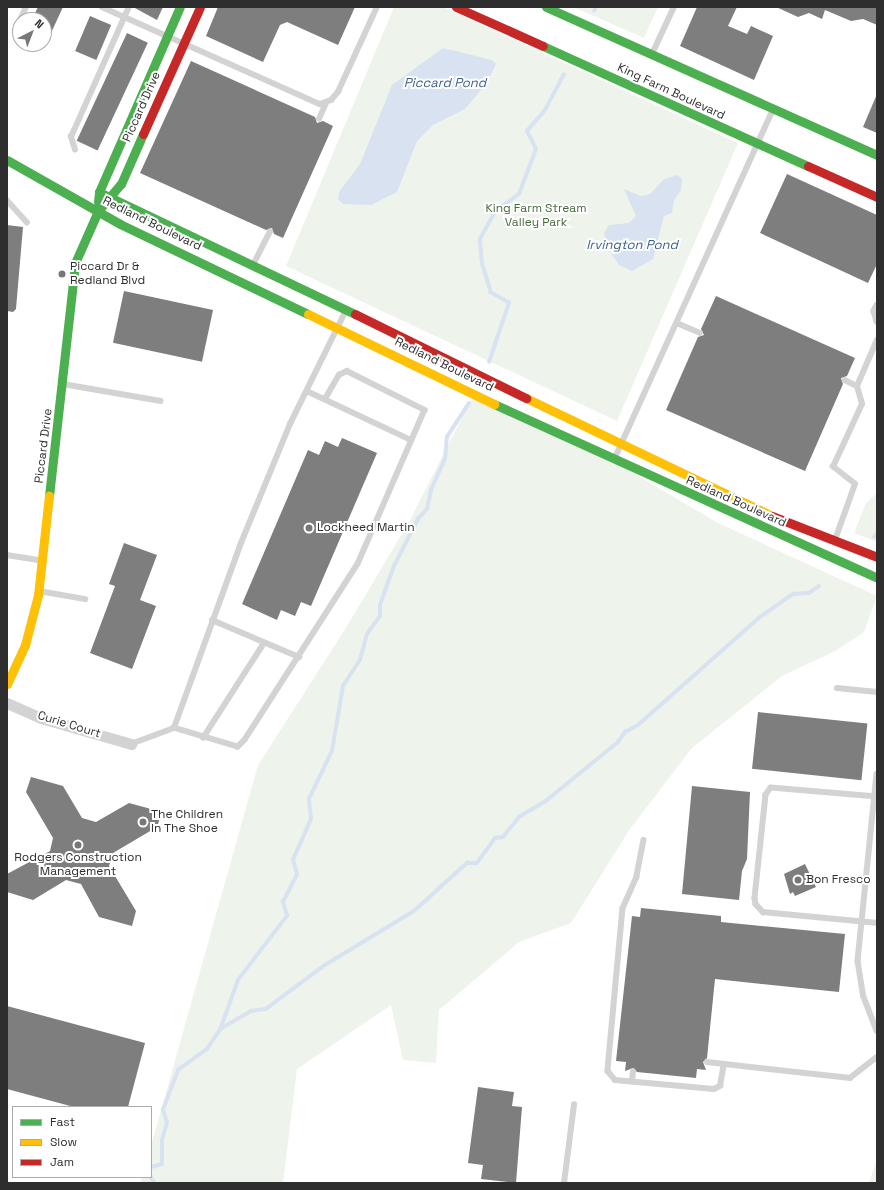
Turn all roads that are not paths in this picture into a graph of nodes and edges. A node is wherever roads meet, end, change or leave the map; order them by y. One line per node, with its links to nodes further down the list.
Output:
1 (102, 7): 9 (lane)
2 (129, 7): 9 (lane)
3 (180, 7): 10 (main road, Piccard Drive)
4 (200, 7): 11 (main road, Piccard Drive)
5 (377, 7): 13 (lane)
6 (456, 7): 16 (main road, King Farm Boulevard)
7 (546, 7): 12 (main road)
8 (674, 7): 12 (lane)
9 (124, 17): 10 (lane); 17 (lane)
10 (167, 36): 11 (lane); 20 (main road, Piccard Drive)
11 (184, 43): 13 (lane); 21 (main road, Piccard Drive)
12 (652, 54): 14 (main road)
13 (326, 103): 15 (lane)
14 (773, 110): 16 (lane); 18 (main road)
15 (319, 119)
16 (757, 145): 22 (main road, King Farm Boulevard); 31 (lane)
17 (75, 150)
18 (877, 155)
19 (7, 160): 24 (main road, Redland Boulevard)
20 (99, 192): 21 (main road, Redland Boulevard); 24 (main road, Piccard Drive)
21 (113, 197): 24 (main road, Piccard Drive); 27 (main road, Redland Boulevard)
22 (877, 197)
23 (7, 200): 25 (lane)
24 (98, 211): 32 (main road, Redland Boulevard); 36 (main road, Piccard Drive)
25 (27, 222)
26 (270, 232): 27 (lane)
27 (254, 264): 29 (main road, Redland Boulevard)
28 (877, 305): 30 (lane)
29 (346, 310): 32 (lane); 42 (main road, Redland Boulevard)
30 (877, 322)
31 (677, 323): 33 (lane); 42 (lane)
32 (338, 327): 38 (lane); 43 (main road, Redland Boulevard)
33 (700, 333)
34 (877, 340): 37 (lane)
35 (845, 380): 37 (lane)
36 (63, 384): 40 (lane); 47 (main road, Piccard Drive)
37 (857, 386): 44 (lane)
38 (306, 391): 39 (lane); 51 (lane)
39 (325, 399): 41 (lane); 41 (lane)
40 (161, 401)
41 (411, 440): 53 (lane)
42 (621, 446): 43 (lane); 44 (main road, Redland Boulevard)
43 (613, 461): 48 (main road, Redland Boulevard)
44 (835, 541): 46 (main road, Redland Boulevard)
45 (7, 555): 47 (lane)
46 (877, 557)
47 (42, 560): 49 (main road, Piccard Drive)
48 (877, 578)
49 (39, 591): 50 (lane); 54 (main road, Piccard Drive)
50 (85, 599)
51 (212, 620): 52 (lane); 58 (lane)
52 (264, 643): 53 (lane); 59 (lane)
53 (299, 657): 59 (lane)
54 (7, 684)
55 (837, 688): 56 (lane)
56 (877, 692)
57 (7, 703): 60 (street, Curie Court)
58 (174, 728): 59 (lane); 60 (lane)
59 (203, 738)
60 (131, 744)
61 (877, 774): 62 (lane)
62 (876, 797): 64 (lane); 64 (lane)
63 (644, 840): 72 (lane)
64 (862, 921): 65 (lane); 66 (lane)
65 (877, 923)
66 (875, 1021): 67 (lane)
67 (877, 1031)
68 (877, 1057): 70 (lane)
69 (707, 1062): 70 (lane)
70 (724, 1064): 72 (lane)
71 (633, 1072): 72 (lane)
72 (632, 1081)
73 (574, 1105): 74 (lane)
74 (564, 1183)

